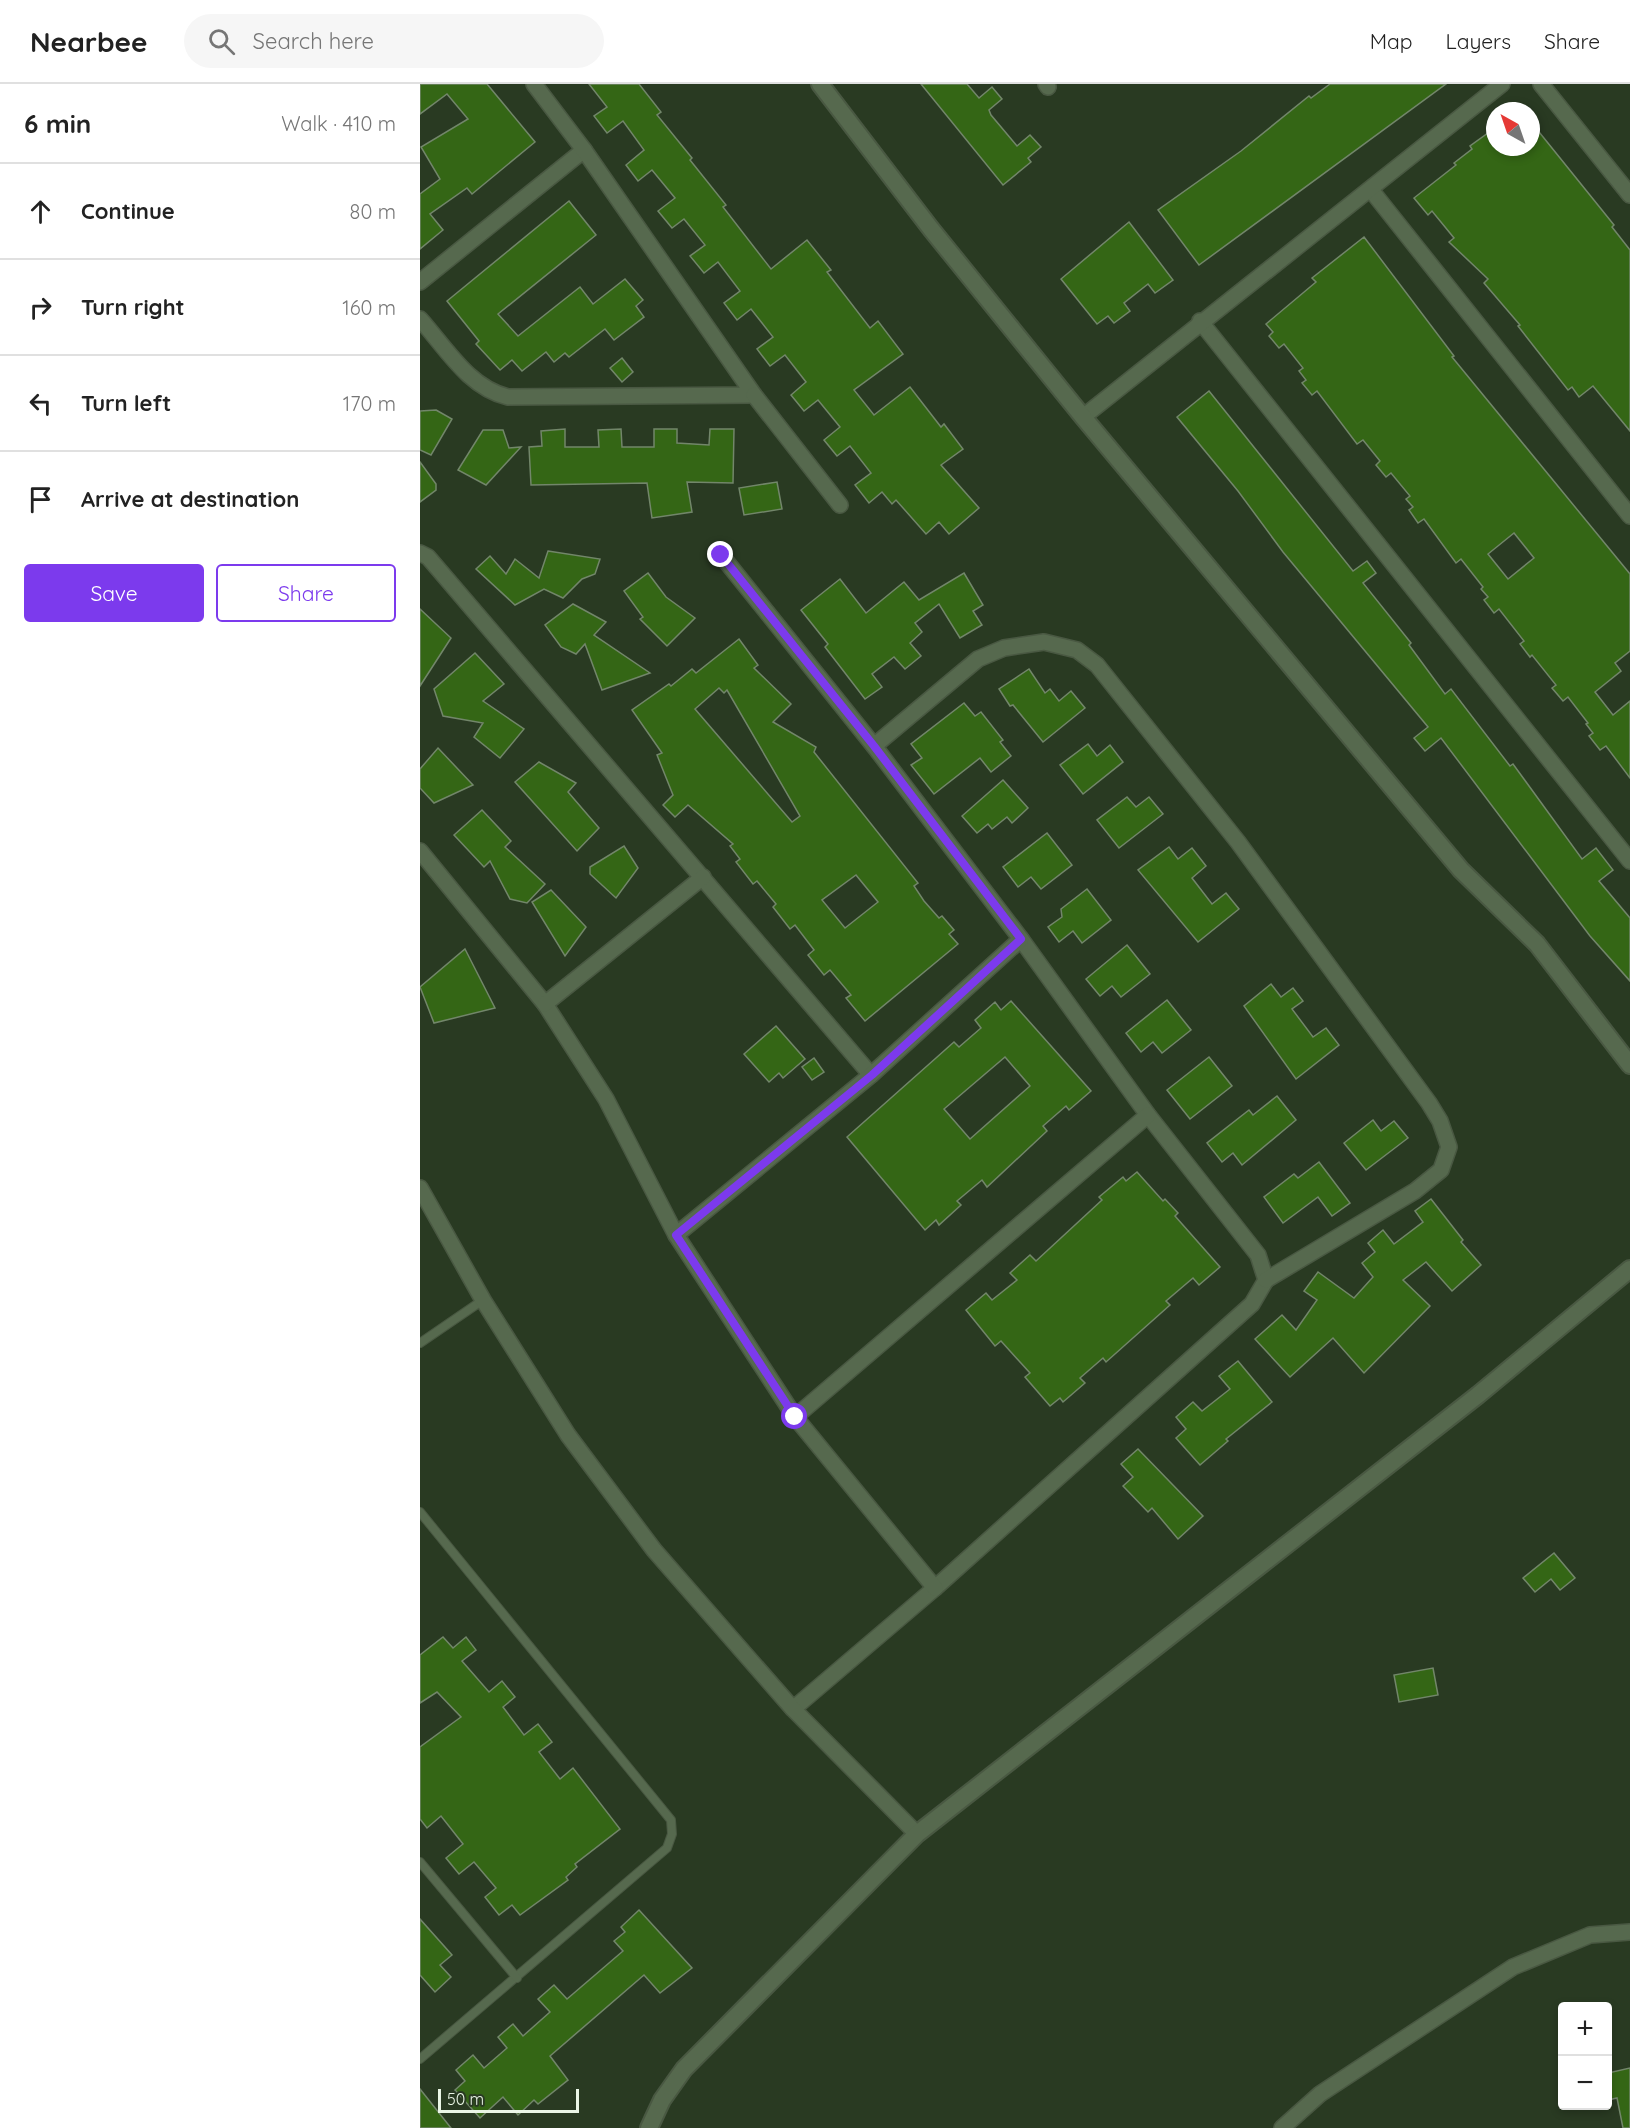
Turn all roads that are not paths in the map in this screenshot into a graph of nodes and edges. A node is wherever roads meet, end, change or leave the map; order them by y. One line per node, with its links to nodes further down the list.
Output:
1 (534, 84): 5 (street)
2 (820, 84): 12 (street)
3 (1502, 84): 6 (street)
4 (1540, 84): 7 (street)
5 (584, 150): 8 (street); 11 (street)
6 (1371, 190): 10 (street); 14 (street)
7 (1630, 195)
8 (420, 282)
9 (420, 319): 11 (street)
10 (1200, 321): 12 (street); 19 (street)
11 (754, 395): 13 (street)
12 (1083, 417): 23 (street)
13 (840, 506)
14 (1630, 516)
15 (420, 553): 20 (street)
16 (721, 555): 17 (street)
17 (874, 746): 21 (street); 29 (street)
18 (420, 851): 22 (street)
19 (1630, 861)
20 (703, 877): 22 (street); 24 (street)
21 (1021, 939): 24 (street); 25 (street)
22 (545, 1004): 27 (street)
23 (1630, 1065)
24 (872, 1075): 27 (street)
25 (1148, 1115): 29 (street); 32 (street)
26 (420, 1188): 30 (street)
27 (676, 1235): 32 (street)
28 (1630, 1269): 36 (street)
29 (1266, 1280): 34 (street)
30 (483, 1300): 31 (lane); 35 (street)
31 (420, 1343)
32 (795, 1417): 34 (street)
33 (420, 1512): 39 (lane)
34 (935, 1588): 35 (street)
35 (794, 1709): 36 (street)
36 (917, 1834): 41 (street)
37 (420, 1862): 39 (lane)
38 (1630, 1932): 42 (street)
39 (516, 1978): 40 (lane)
40 (420, 2059)
41 (649, 2128)
42 (1282, 2128)

